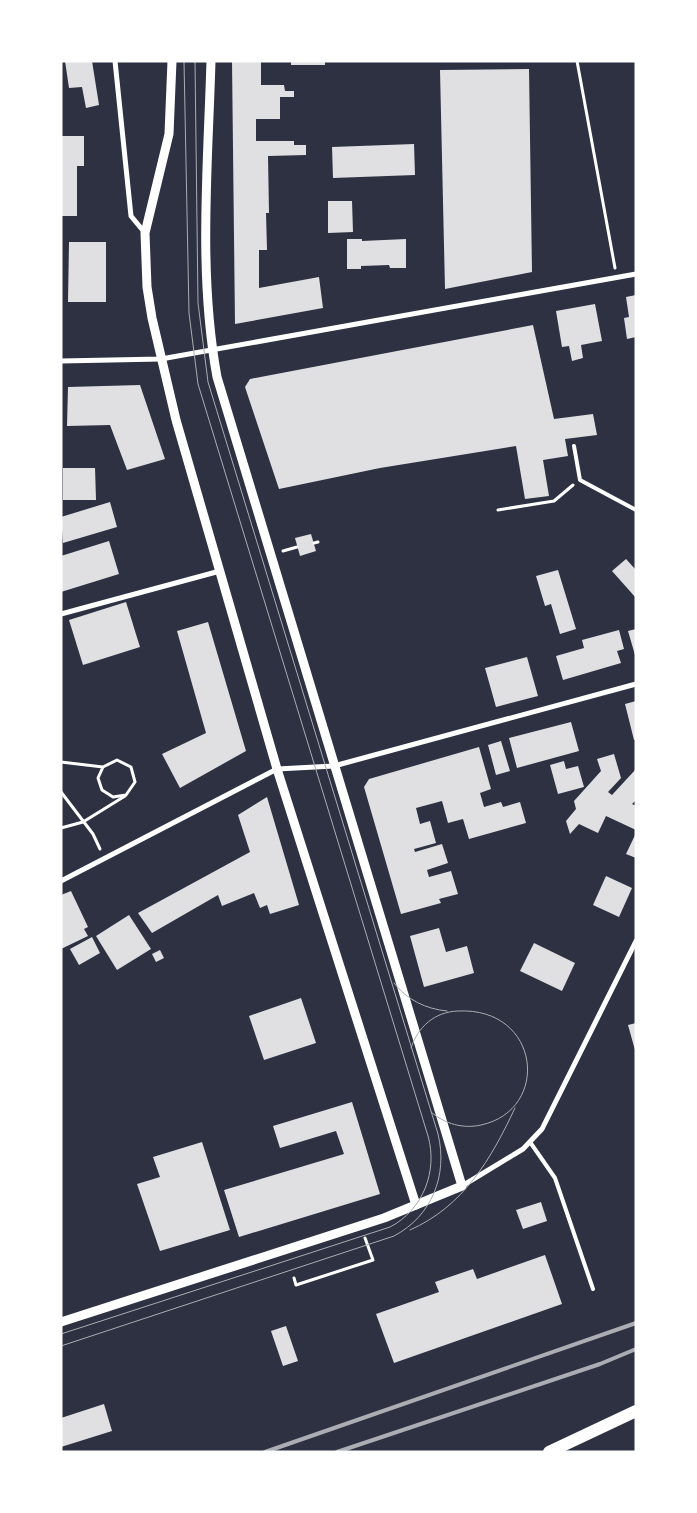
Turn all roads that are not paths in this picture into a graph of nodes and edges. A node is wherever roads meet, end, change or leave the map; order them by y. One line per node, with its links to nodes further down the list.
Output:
1 (115, 61): 4 (street)
2 (172, 61): 4 (street)
3 (211, 61): 6 (street)
4 (145, 233): 7 (street)
5 (636, 274): 6 (street)
6 (213, 351): 7 (street); 14 (street)
7 (161, 359): 8 (street); 11 (street)
8 (61, 362)
9 (574, 446): 10 (lane)
10 (636, 510)
11 (220, 571): 12 (street); 15 (street)
12 (61, 614)
13 (636, 684): 14 (street)
14 (334, 766): 15 (street); 19 (street)
15 (277, 769): 16 (street); 20 (street)
16 (61, 881)
17 (636, 941): 18 (street)
18 (530, 1142): 19 (street); 21 (lane)
19 (462, 1186): 20 (street)
20 (416, 1205): 22 (street)
21 (593, 1289)
22 (61, 1322)
23 (636, 1411): 24 (main road)
24 (549, 1452)

